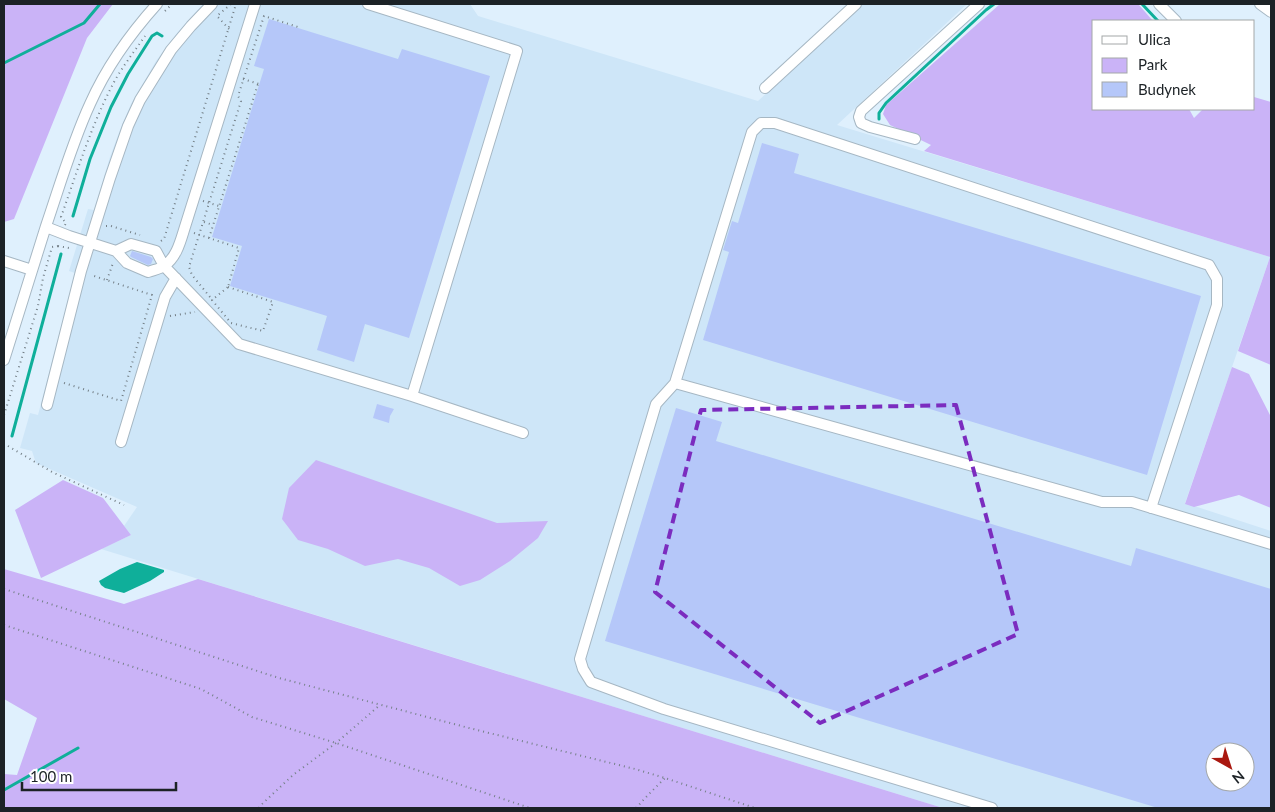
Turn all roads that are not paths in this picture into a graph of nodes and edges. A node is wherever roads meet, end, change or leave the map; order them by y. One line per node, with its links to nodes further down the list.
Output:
1 (157, 4): 13 (street)
2 (212, 4): 14 (street)
3 (255, 4): 17 (street)
4 (368, 4): 22 (street)
5 (856, 4): 11 (street)
6 (979, 4): 12 (street)
7 (1159, 4): 10 (street)
8 (1260, 4): 9 (street)
9 (1271, 12)
10 (1175, 20)
11 (765, 88)
12 (915, 139)
13 (46, 227): 14 (street); 18 (street)
14 (90, 243): 15 (street); 23 (street)
15 (116, 251): 17 (street); 17 (street)
16 (4, 261): 18 (street)
17 (164, 266): 19 (street)
18 (32, 270): 20 (street)
19 (176, 278): 22 (street); 25 (street)
20 (4, 360)
21 (675, 383): 26 (street); 26 (street); 28 (street)
22 (412, 396): 24 (street)
23 (47, 405)
24 (523, 433)
25 (121, 442)
26 (1151, 508): 27 (street)
27 (1271, 544)
28 (992, 808)

